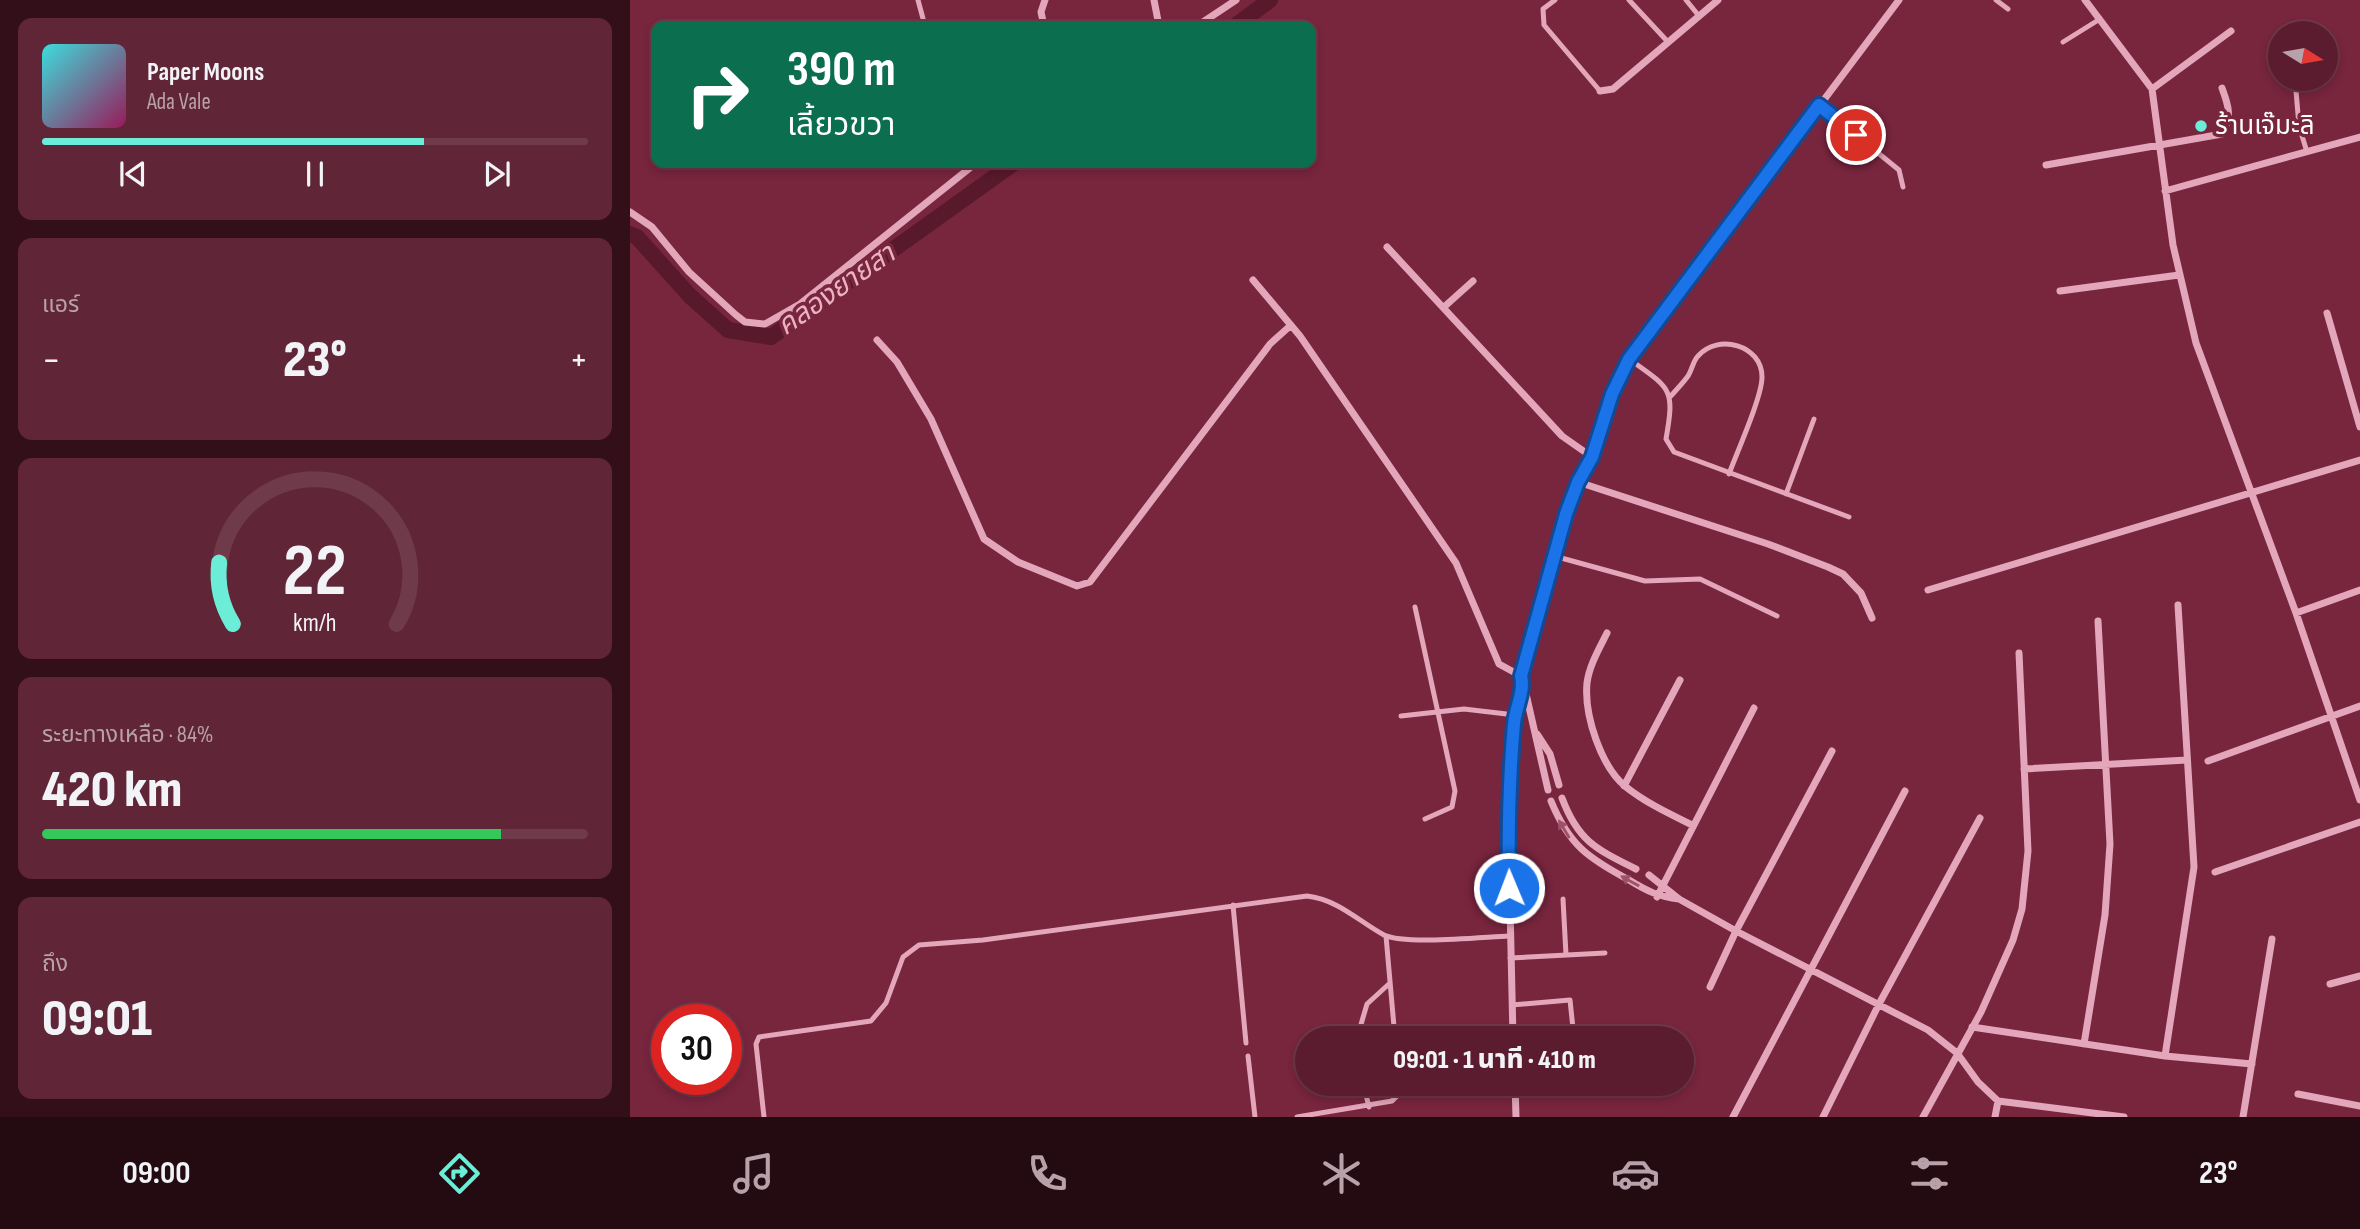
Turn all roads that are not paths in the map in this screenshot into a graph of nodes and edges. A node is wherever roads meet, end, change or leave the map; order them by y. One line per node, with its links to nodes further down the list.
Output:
1 (918, 0): 15 (lane)
2 (1045, 0): 16 (street)
3 (1154, 0): 17 (street)
4 (1236, 0): 18 (street)
5 (1555, 0): 24 (lane)
6 (1629, 0): 20 (lane)
7 (1686, 0): 13 (lane)
8 (1718, 0): 13 (street)
9 (1899, 0): 26 (street)
10 (1996, 0): 12 (lane)
11 (2085, 0): 14 (street)
12 (2008, 9)
13 (1699, 16): 20 (street)
14 (2100, 19): 21 (lane); 23 (street)
15 (924, 21)
16 (1043, 21)
17 (1158, 21)
18 (1204, 21)
19 (2231, 31): 23 (street)
20 (1668, 42): 24 (street)
21 (2063, 42)
22 (2222, 88): 28 (street)
23 (2152, 89): 28 (street)
24 (1600, 91)
25 (2296, 91): 29 (lane)
26 (1819, 105): 32 (lane); 44 (street)
27 (2360, 137): 29 (street)
28 (2161, 146): 30 (street); 33 (street)
29 (2307, 152): 33 (street)
30 (2046, 165)
31 (962, 168): 34 (street)
32 (1903, 187)
33 (2165, 191): 36 (street)
34 (630, 212)
35 (1387, 247): 40 (street)
36 (2179, 275): 39 (street); 52 (street)
37 (1253, 280): 42 (street)
38 (1473, 281): 40 (street)
39 (2060, 291)
40 (1444, 307): 48 (street)
41 (2326, 313): 47 (street)
42 (1290, 326): 43 (street); 66 (street)
43 (877, 340)
44 (1629, 359): 45 (lane); 48 (street)
45 (1671, 396): 50 (lane); 50 (lane)
46 (1814, 419): 53 (lane)
47 (2360, 426)
48 (1592, 457): 51 (street)
49 (2360, 460): 52 (street)
50 (1729, 474): 53 (lane)
51 (1578, 482): 55 (street); 62 (street)
52 (2250, 493): 56 (street); 60 (street)
53 (1786, 494): 54 (lane)
54 (1849, 517)
55 (1554, 556): 61 (lane); 66 (street)
56 (1928, 590)
57 (2360, 590): 60 (street)
58 (2178, 605): 76 (street)
59 (1415, 607): 70 (lane)
60 (2295, 613): 73 (street)
61 (1777, 616)
62 (1872, 618)
63 (2098, 621): 78 (street)
64 (1606, 633): 81 (street)
65 (2019, 653): 79 (street)
66 (1522, 679): 71 (street); 74 (street)
67 (1680, 680): 81 (street)
68 (2360, 706): 73 (street)
69 (1754, 708): 90 (street)
70 (1438, 710): 71 (lane); 72 (lane); 88 (lane)
71 (1515, 715): 103 (street)
72 (1401, 716)
73 (2329, 717): 77 (street); 85 (street)
74 (1536, 733): 80 (street); 82 (street)
75 (1832, 751): 101 (street)
76 (2187, 760): 78 (street); 124 (street)
77 (2208, 761)
78 (2106, 765): 79 (street); 121 (street)
79 (2024, 769): 119 (street)
80 (1559, 785)
81 (1624, 786): 90 (street)
82 (1548, 790)
83 (1905, 791): 108 (street)
84 (1562, 798): 91 (street)
85 (2360, 800)
86 (1550, 801): 92 (street, one-way to 86)
87 (1980, 818): 113 (street)
88 (1425, 819)
89 (2360, 822): 94 (street)
90 (1692, 825): 96 (street)
91 (1589, 843): 92 (street); 93 (street)
92 (1584, 853): 97 (street, one-way to 92)
93 (1636, 869)
94 (2215, 872)
95 (1649, 875): 96 (street)
96 (1663, 884): 97 (street); 99 (street)
97 (1657, 897): 99 (street)
98 (1563, 899): 106 (lane)
99 (1679, 899): 101 (street)
100 (1233, 905): 102 (lane); 120 (lane); 134 (lane)
101 (1736, 931): 108 (street); 112 (street)
102 (1386, 936): 103 (lane); 110 (lane)
103 (1509, 936): 107 (street)
104 (2272, 939): 125 (street)
105 (1605, 953): 106 (lane)
106 (1566, 955): 107 (lane)
107 (1510, 958): 114 (street)
108 (1811, 969): 113 (street); 138 (street)
109 (2360, 975): 111 (street)
110 (1390, 983): 115 (lane); 116 (lane)
111 (2330, 984)
112 (1710, 987)
113 (1879, 1004): 122 (street); 139 (street)
114 (1512, 1005): 117 (street); 118 (lane)
115 (1361, 1026)
116 (1394, 1026)
117 (1513, 1026)
118 (1573, 1026)
119 (1972, 1027): 121 (street); 122 (street)
120 (1246, 1043)
121 (2084, 1044): 124 (street)
122 (1956, 1053): 130 (street); 140 (street)
123 (1248, 1056): 135 (lane)
124 (2165, 1056): 125 (street)
125 (2252, 1064): 143 (street)
126 (2298, 1094): 131 (street)
127 (1366, 1096): 132 (lane)
128 (1396, 1096): 132 (lane)
129 (1515, 1096): 137 (street)
130 (1998, 1101): 133 (street); 141 (street)
131 (2360, 1106)
132 (1369, 1107): 136 (lane)
133 (2079, 1114): 142 (street)
134 (764, 1117)
135 (1255, 1117)
136 (1297, 1117)
137 (1516, 1117)
138 (1733, 1117)
139 (1823, 1117)
140 (1923, 1117)
141 (1995, 1117)
142 (2124, 1117)
143 (2244, 1117)

